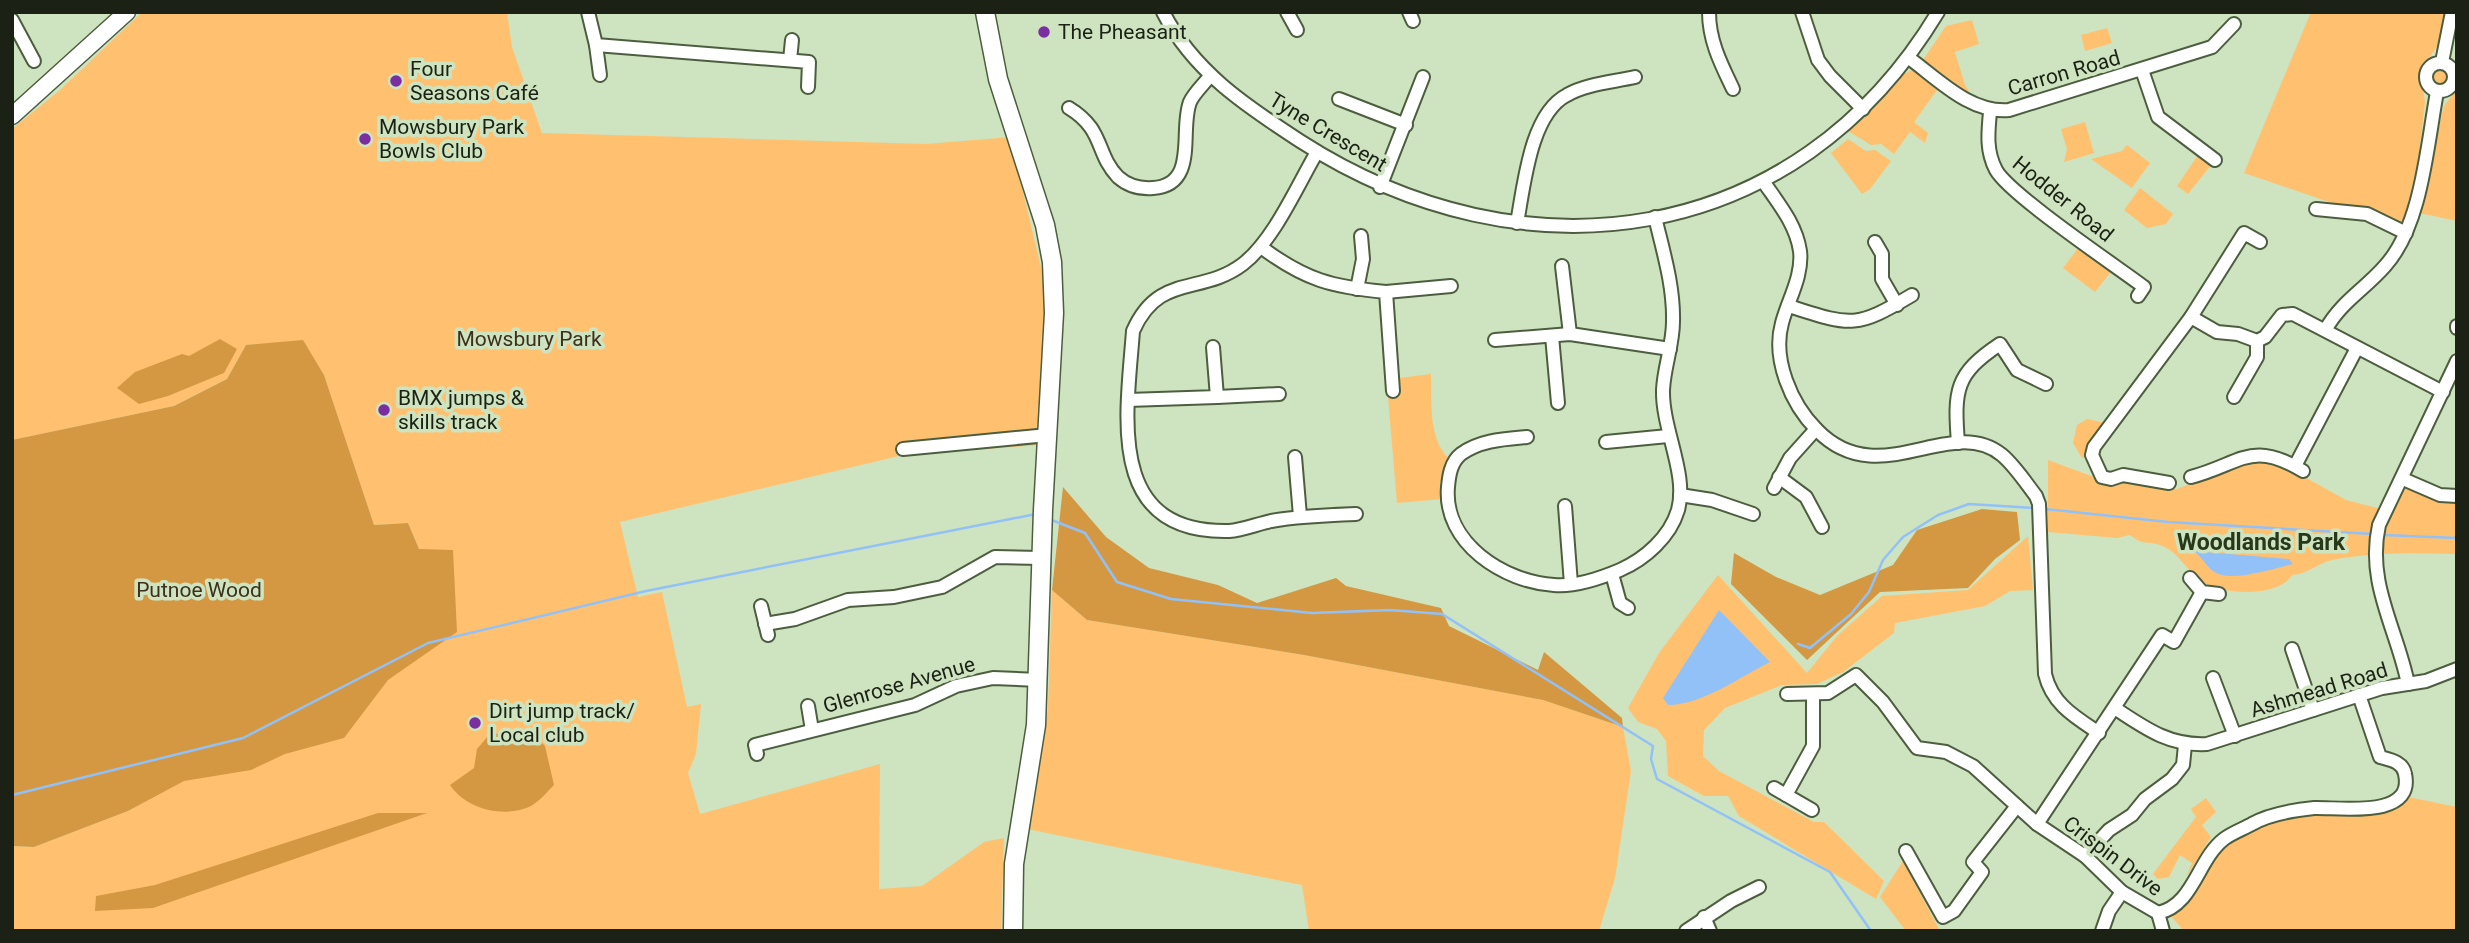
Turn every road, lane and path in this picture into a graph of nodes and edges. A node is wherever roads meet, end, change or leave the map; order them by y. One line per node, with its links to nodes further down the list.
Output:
1 (127, 12): 32 (street)
2 (588, 12): 14 (street)
3 (985, 12): 74 (main road)
4 (1163, 12): 21 (street, Tyne Crescent)
5 (1287, 12): 12 (street)
6 (1709, 12): 26 (street)
7 (1802, 12): 30 (street)
8 (1938, 12): 15 (street, Tyne Crescent)
9 (2452, 12): 18 (street)
10 (12, 20): 16 (street)
11 (2234, 24): 19 (street, Carron Road)
12 (1297, 30)
13 (792, 40): 17 (street)
14 (596, 45): 17 (street); 20 (street)
15 (1909, 58): 30 (street, Tyne Crescent); 31 (street, Carron Road)
16 (34, 61)
17 (790, 61): 25 (street)
18 (2442, 62): 24 (street); 27 (street)
19 (2141, 70): 31 (street, Carron Road); 35 (street)
20 (600, 75)
21 (1210, 76): 29 (street); 34 (street, Tyne Crescent)
22 (1423, 77): 33 (street)
23 (1634, 77): 40 (street)
24 (2456, 79): 27 (street)
25 (808, 87)
26 (1733, 89)
27 (2437, 92): 41 (street)
28 (1339, 99): 33 (street)
29 (1069, 108)
30 (1863, 109): 36 (street, Tyne Crescent)
31 (1990, 112): 51 (street, Hodder Road)
32 (12, 116)
33 (1406, 125): 37 (street)
34 (1317, 152): 37 (street, Tyne Crescent); 45 (street)
35 (2215, 160)
36 (1763, 181): 39 (street, Tyne Crescent); 53 (street)
37 (1380, 187): 40 (street, Tyne Crescent)
38 (2316, 209): 41 (street)
39 (1655, 217): 40 (street, Tyne Crescent); 62 (street)
40 (1517, 223)
41 (2406, 233): 55 (street)
42 (1361, 236): 48 (street)
43 (1875, 242): 52 (street)
44 (2260, 242): 54 (street)
45 (1261, 247): 48 (street); 71 (street)
46 (1562, 266): 56 (street)
47 (1451, 286): 49 (street)
48 (1357, 289): 49 (street)
49 (1386, 292): 66 (street)
50 (1912, 296): 52 (street)
51 (2138, 296)
52 (1897, 305): 53 (street)
53 (1789, 306): 73 (street)
54 (2191, 317): 59 (street); 83 (street)
55 (2326, 329): 59 (street); 61 (street)
56 (1570, 334): 57 (street); 62 (street)
57 (1552, 336): 58 (street); 72 (street)
58 (1495, 340)
59 (2257, 341): 70 (street)
60 (1213, 346): 69 (street)
61 (2357, 348): 67 (street); 81 (street)
62 (1670, 349): 75 (street)
63 (2457, 361): 64 (street, Ashmead Road)
64 (2454, 376): 67 (street, Ashmead Road)
65 (2046, 384): 78 (street)
66 (1394, 391)
67 (2443, 392): 82 (street, Ashmead Road)
68 (1279, 394): 69 (street)
69 (1217, 397): 71 (street)
70 (2234, 397)
71 (1128, 400): 89 (street)
72 (1558, 403)
73 (1816, 429): 78 (street); 90 (street)
74 (1048, 435): 79 (street); 91 (main road)
75 (1668, 436): 77 (street); 84 (street)
76 (1527, 438): 94 (street)
77 (1606, 442)
78 (1958, 443): 111 (street)
79 (903, 449)
80 (1295, 457): 89 (street)
81 (2191, 477)
82 (2403, 479): 85 (street); 103 (street, Ashmead Road)
83 (2169, 482)
84 (1680, 495): 88 (street); 92 (street)
85 (2457, 496)
86 (1565, 506): 94 (street)
87 (1356, 513): 89 (street)
88 (1754, 514)
89 (1300, 516)
90 (1822, 527)
91 (1041, 558): 97 (street); 102 (main road)
92 (1612, 573): 94 (street); 98 (street)
93 (2190, 578): 95 (street)
94 (1571, 584)
95 (2202, 592): 96 (street); 108 (street)
96 (2219, 594)
97 (761, 606)
98 (1619, 606)
99 (2292, 649): 109 (street)
100 (2456, 672): 103 (street)
101 (2213, 678): 112 (street)
102 (1039, 680): 110 (street, Glenrose Avenue); 126 (main road)
103 (2408, 684): 105 (street, Ashmead Road)
104 (1787, 694): 106 (street, Crispin Drive)
105 (2359, 695): 109 (street, Ashmead Road); 124 (street, Crispin Drive)
106 (1813, 696): 116 (street); 117 (street, Crispin Drive)
107 (808, 706): 110 (street, Glenrose Avenue)
108 (2116, 709): 111 (street); 113 (street)
109 (2313, 710): 112 (street, Ashmead Road)
110 (812, 730): 114 (street, Glenrose Avenue)
111 (2099, 733): 119 (street)
112 (2235, 736): 113 (street, Ashmead Road)
113 (2185, 746): 121 (street)
114 (757, 754)
115 (1774, 789): 116 (street)
116 (1786, 796): 118 (street)
117 (2017, 807): 119 (street, Crispin Drive); 120 (street)
118 (1812, 810)
119 (2038, 824): 121 (street, Crispin Drive)
120 (1906, 851)
121 (2085, 856): 123 (street, Crispin Drive)
122 (1759, 887): 125 (street)
123 (2122, 892): 124 (street, Crispin Drive); 129 (street)
124 (2158, 913): 130 (street)
125 (1704, 917): 127 (street); 128 (street)
126 (1013, 931)
127 (1686, 931)
128 (1710, 931)
129 (2102, 931)
130 (2163, 931)

